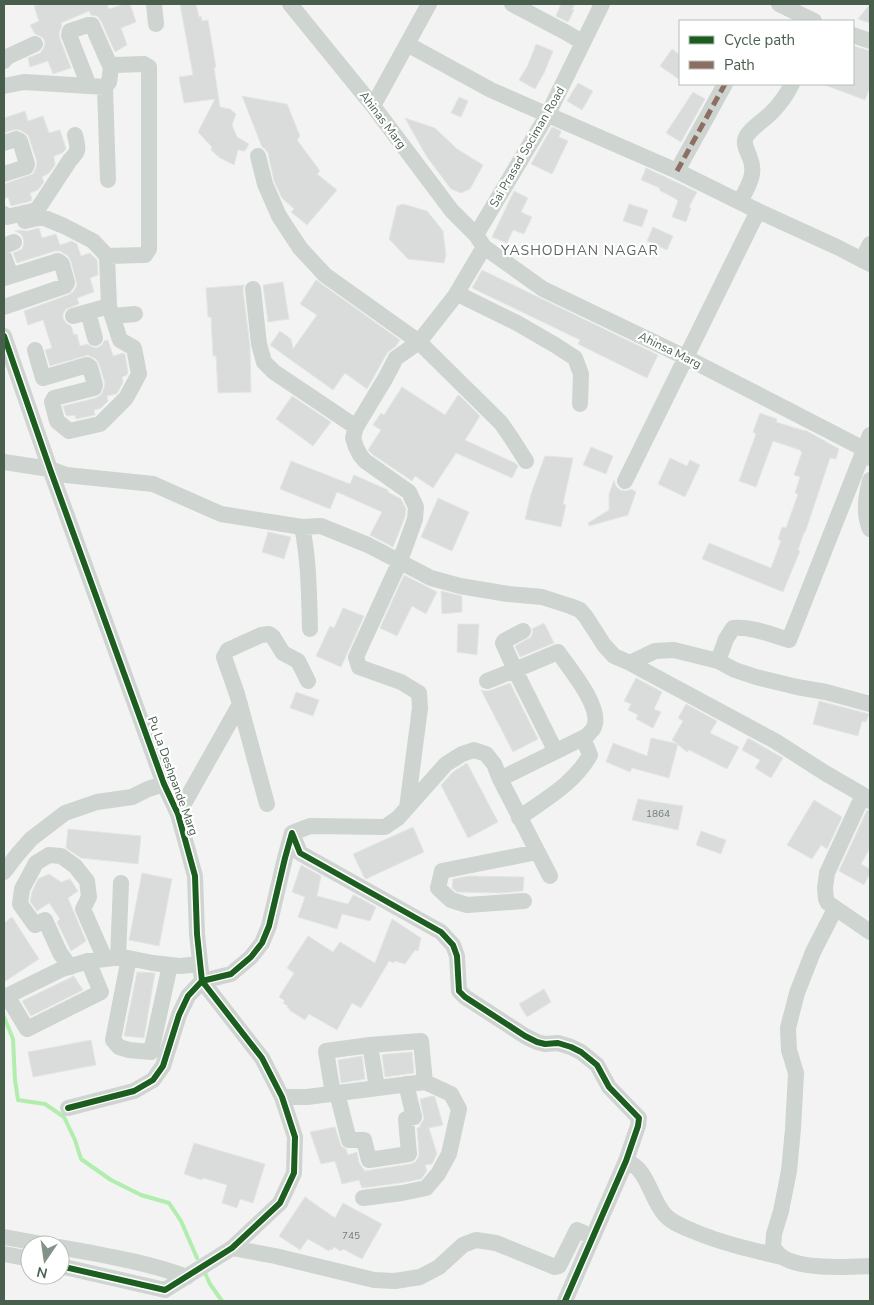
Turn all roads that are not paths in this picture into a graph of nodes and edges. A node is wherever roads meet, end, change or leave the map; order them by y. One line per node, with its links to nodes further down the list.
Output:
1 (154, 4): 8 (street)
2 (290, 4): 20 (street, Ahinas Marg)
3 (429, 4): 13 (street)
4 (512, 4): 11 (street)
5 (601, 4): 11 (street, Sai Prasad Sociman Road)
6 (779, 4): 7 (street)
7 (812, 20)
8 (156, 24)
9 (854, 35): 10 (street)
10 (870, 41)
11 (582, 42): 21 (street, Sai Prasad Sociman Road)
12 (35, 44): 14 (street)
13 (407, 44): 20 (street); 21 (street)
14 (6, 59): 16 (street)
15 (111, 68): 19 (street); 19 (street); 34 (street)
16 (9, 85): 19 (street)
17 (724, 85): 25 (street)
18 (791, 85): 28 (street)
19 (97, 87): 27 (street)
20 (373, 106): 32 (street, Ahinas Marg)
21 (548, 114): 25 (street); 32 (street, Sai Prasad Sociman Road)
22 (75, 135): 30 (street)
23 (4, 143): 26 (street)
24 (258, 156): 45 (street)
25 (678, 171): 28 (street)
26 (4, 174)
27 (108, 180)
28 (740, 202): 29 (street)
29 (758, 211): 36 (street); 47 (street)
30 (4, 214)
31 (4, 227): 34 (street)
32 (480, 241): 39 (street, Sai Prasad Sociman Road); 47 (street, Ahinsa Marg)
33 (870, 244): 36 (street)
34 (107, 256): 41 (street)
35 (4, 257): 37 (street)
36 (866, 262)
37 (7, 277): 40 (street)
38 (253, 289): 51 (street)
39 (455, 296): 45 (street, Sai Prasad Sociman Road); 50 (street)
40 (4, 306)
41 (111, 311): 42 (street); 44 (street); 48 (street)
42 (135, 314)
43 (4, 336): 49 (street, Pu La Deshpande Marg)
44 (95, 338)
45 (418, 342): 51 (street, Sai Prasad Sociman Road); 53 (street)
46 (35, 350): 48 (street)
47 (687, 358): 52 (street, Ahinsa Marg); 57 (street)
48 (43, 378): 49 (street)
49 (20, 384): 55 (street, Pu La Deshpande Marg)
50 (580, 404)
51 (356, 427): 60 (street)
52 (868, 447): 63 (street)
53 (526, 461)
54 (4, 462): 55 (street)
55 (50, 469): 58 (street); 73 (street, Pu La Deshpande Marg)
56 (870, 480): 59 (street)
57 (625, 482)
58 (302, 527): 60 (street); 61 (street)
59 (870, 529)
60 (400, 561): 64 (street); 76 (street)
61 (310, 629)
62 (523, 631): 65 (street)
63 (718, 661): 64 (street); 69 (street)
64 (630, 663): 74 (street)
65 (516, 670): 67 (street); 70 (street); 71 (street)
66 (308, 681): 68 (street)
67 (487, 681)
68 (240, 704): 75 (street); 77 (street)
69 (870, 704)
70 (583, 738): 71 (street); 78 (street)
71 (555, 750): 72 (street)
72 (500, 779): 76 (street); 78 (street)
73 (164, 784): 77 (street, Pu La Deshpande Marg); 81 (street)
74 (867, 798): 85 (street)
75 (267, 804)
76 (407, 808): 79 (street)
77 (178, 814): 89 (street, Pu La Deshpande Marg)
78 (519, 818): 80 (street)
79 (292, 834): 92 (street); 100 (street)
80 (537, 852): 82 (street); 84 (street)
81 (4, 872)
82 (550, 876)
83 (121, 883): 87 (street)
84 (524, 901)
85 (836, 909): 86 (street); 109 (street)
86 (870, 932)
87 (117, 958): 88 (street); 90 (street); 90 (street); 91 (street)
88 (88, 961): 91 (street); 91 (street)
89 (200, 964): 90 (street); 92 (street, Pu La Deshpande Marg)
90 (170, 965)
91 (70, 967)
92 (202, 981): 98 (street); 99 (street)
93 (370, 1045): 94 (street); 96 (street); 97 (street)
94 (425, 1082): 95 (street); 101 (street)
95 (406, 1084): 96 (street); 97 (street)
96 (377, 1088): 97 (street)
97 (335, 1094): 98 (street)
98 (282, 1097): 105 (street)
99 (68, 1108)
100 (626, 1161): 103 (street); 109 (street)
101 (363, 1198)
102 (4, 1237): 104 (street)
103 (593, 1237): 105 (street); 113 (street)
104 (20, 1240)
105 (232, 1248): 112 (street)
106 (70, 1249): 112 (street)
107 (4, 1254): 108 (street)
108 (20, 1257)
109 (782, 1257): 110 (street)
110 (870, 1266)
111 (70, 1268): 112 (street)
112 (187, 1277)
113 (565, 1301)

